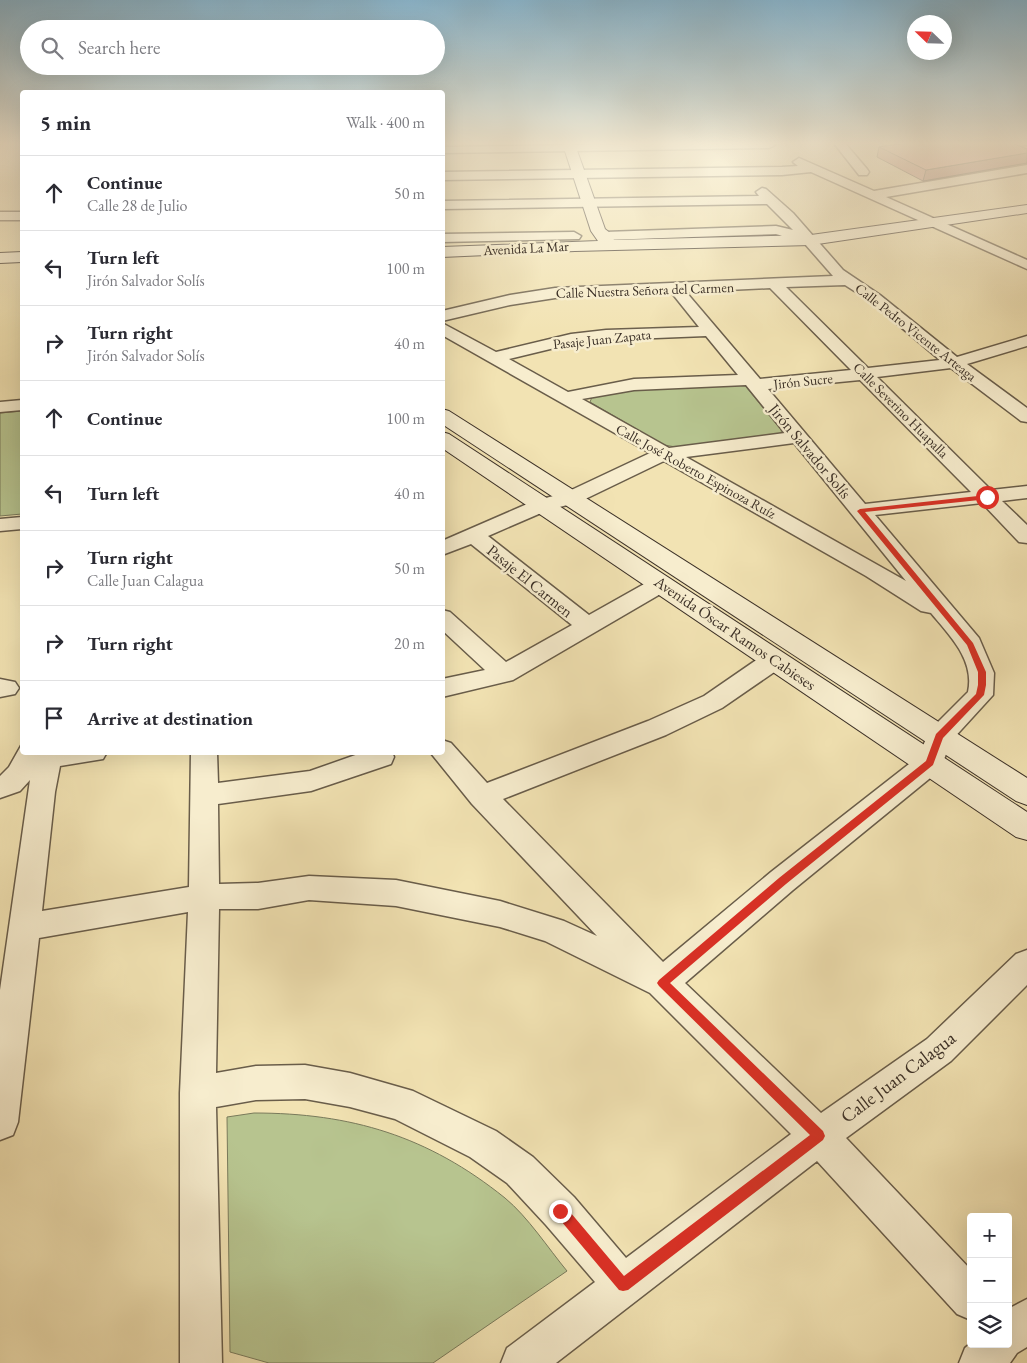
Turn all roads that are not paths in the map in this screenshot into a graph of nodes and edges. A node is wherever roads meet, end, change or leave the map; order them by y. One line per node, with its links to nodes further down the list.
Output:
1 (570, 206): 9 (street)
2 (589, 206): 11 (street)
3 (775, 206): 12 (street, Calle Pedro Vicente Arteaga)
4 (895, 206): 8 (street)
5 (1027, 209): 8 (street, Avenida La Mar)
6 (0, 216): 7 (street)
7 (20, 216)
8 (932, 223): 12 (street, Avenida La Mar); 16 (street)
9 (575, 231): 10 (street); 11 (street, Avenida La Mar); 13 (street, Avenida La Mar)
10 (445, 238)
11 (606, 240): 12 (street, Avenida La Mar)
12 (806, 240): 17 (street, Calle Pedro Vicente Arteaga)
13 (445, 252)
14 (20, 257): 15 (street)
15 (0, 258)
16 (1027, 265)
17 (850, 280): 18 (street, Calle Nuestra Señora del Carmen); 25 (street, Calle Pedro Vicente Arteaga)
18 (774, 284): 19 (street, Calle Nuestra Señora del Carmen); 26 (street, Calle Severino Huapalla)
19 (676, 289): 20 (street, Calle Nuestra Señora del Carmen); 22 (street, Jirón Salvador Solís)
20 (445, 315)
21 (445, 330): 24 (street, Calle José Roberto Espinoza Ruíz)
22 (711, 331): 24 (street, Pasaje Juan Zapata); 27 (street, Jirón Salvador Solís)
23 (1027, 341): 25 (street, Jirón Sucre)
24 (494, 357): 28 (street, Calle José Roberto Espinoza Ruíz)
25 (954, 362): 26 (street, Jirón Sucre); 32 (street, Calle Pedro Vicente Arteaga)
26 (865, 374): 27 (street, Jirón Sucre); 37 (street, Calle Severino Huapalla)
27 (754, 383): 28 (street, Jirón Sucre); 33 (street, Jirón Salvador Solís)
28 (566, 398): 35 (street, Calle José Roberto Espinoza Ruíz)
29 (20, 405): 30 (street)
30 (0, 407)
31 (445, 417): 38 (street, Avenida Óscar Ramos Cabieses)
32 (1027, 418)
33 (798, 437): 35 (street); 40 (street, Jirón Salvador Solís)
34 (445, 440): 39 (street, Avenida Óscar Ramos Cabieses)
35 (665, 454): 38 (street); 47 (street, Calle José Roberto Espinoza Ruíz)
36 (1027, 492): 37 (street)
37 (987, 497): 40 (street); 44 (street, Calle Severino Huapalla)
38 (572, 498): 39 (street); 53 (street, Avenida Óscar Ramos Cabieses)
39 (541, 504): 43 (street); 46 (street, Avenida Óscar Ramos Cabieses)
40 (860, 511): 47 (street, Jirón Salvador Solís)
41 (20, 523): 42 (street)
42 (0, 525)
43 (473, 535): 45 (street); 49 (street, Pasaje El Carmen)
44 (1027, 537)
45 (445, 548)
46 (661, 584): 49 (street); 50 (street, Avenida Óscar Ramos Cabieses)
47 (948, 618): 53 (street, Jirón Salvador Solís)
48 (445, 620): 51 (street)
49 (588, 626): 51 (street)
50 (774, 660): 53 (street, Avenida Óscar Ramos Cabieses); 62 (street)
51 (504, 674): 52 (street)
52 (445, 687)
53 (934, 750): 60 (street, Avenida Óscar Ramos Cabieses); 63 (street, Avenida Óscar Ramos Cabieses); 67 (street, Jirón Salvador Solís)
54 (445, 753): 62 (street)
55 (28, 755): 59 (street)
56 (66, 755): 65 (street)
57 (204, 755): 61 (street)
58 (381, 757): 61 (street)
59 (0, 788)
60 (1027, 794)
61 (202, 795): 64 (street)
62 (482, 796): 67 (street)
63 (1027, 828)
64 (204, 897): 65 (street); 67 (street); 68 (street)
65 (25, 927): 69 (street)
66 (1027, 964): 70 (street, Calle Juan Calagua)
67 (662, 983): 70 (street)
68 (198, 1093): 71 (street); 76 (street)
69 (0, 1122)
70 (819, 1136): 71 (street, Calle Juan Calagua); 72 (street)
71 (623, 1285): 77 (street, Calle Juan Calagua)
72 (967, 1296)
73 (1027, 1320): 74 (street)
74 (1012, 1333)
75 (996, 1348): 78 (street)
76 (201, 1363)
77 (522, 1363)
78 (980, 1363)

